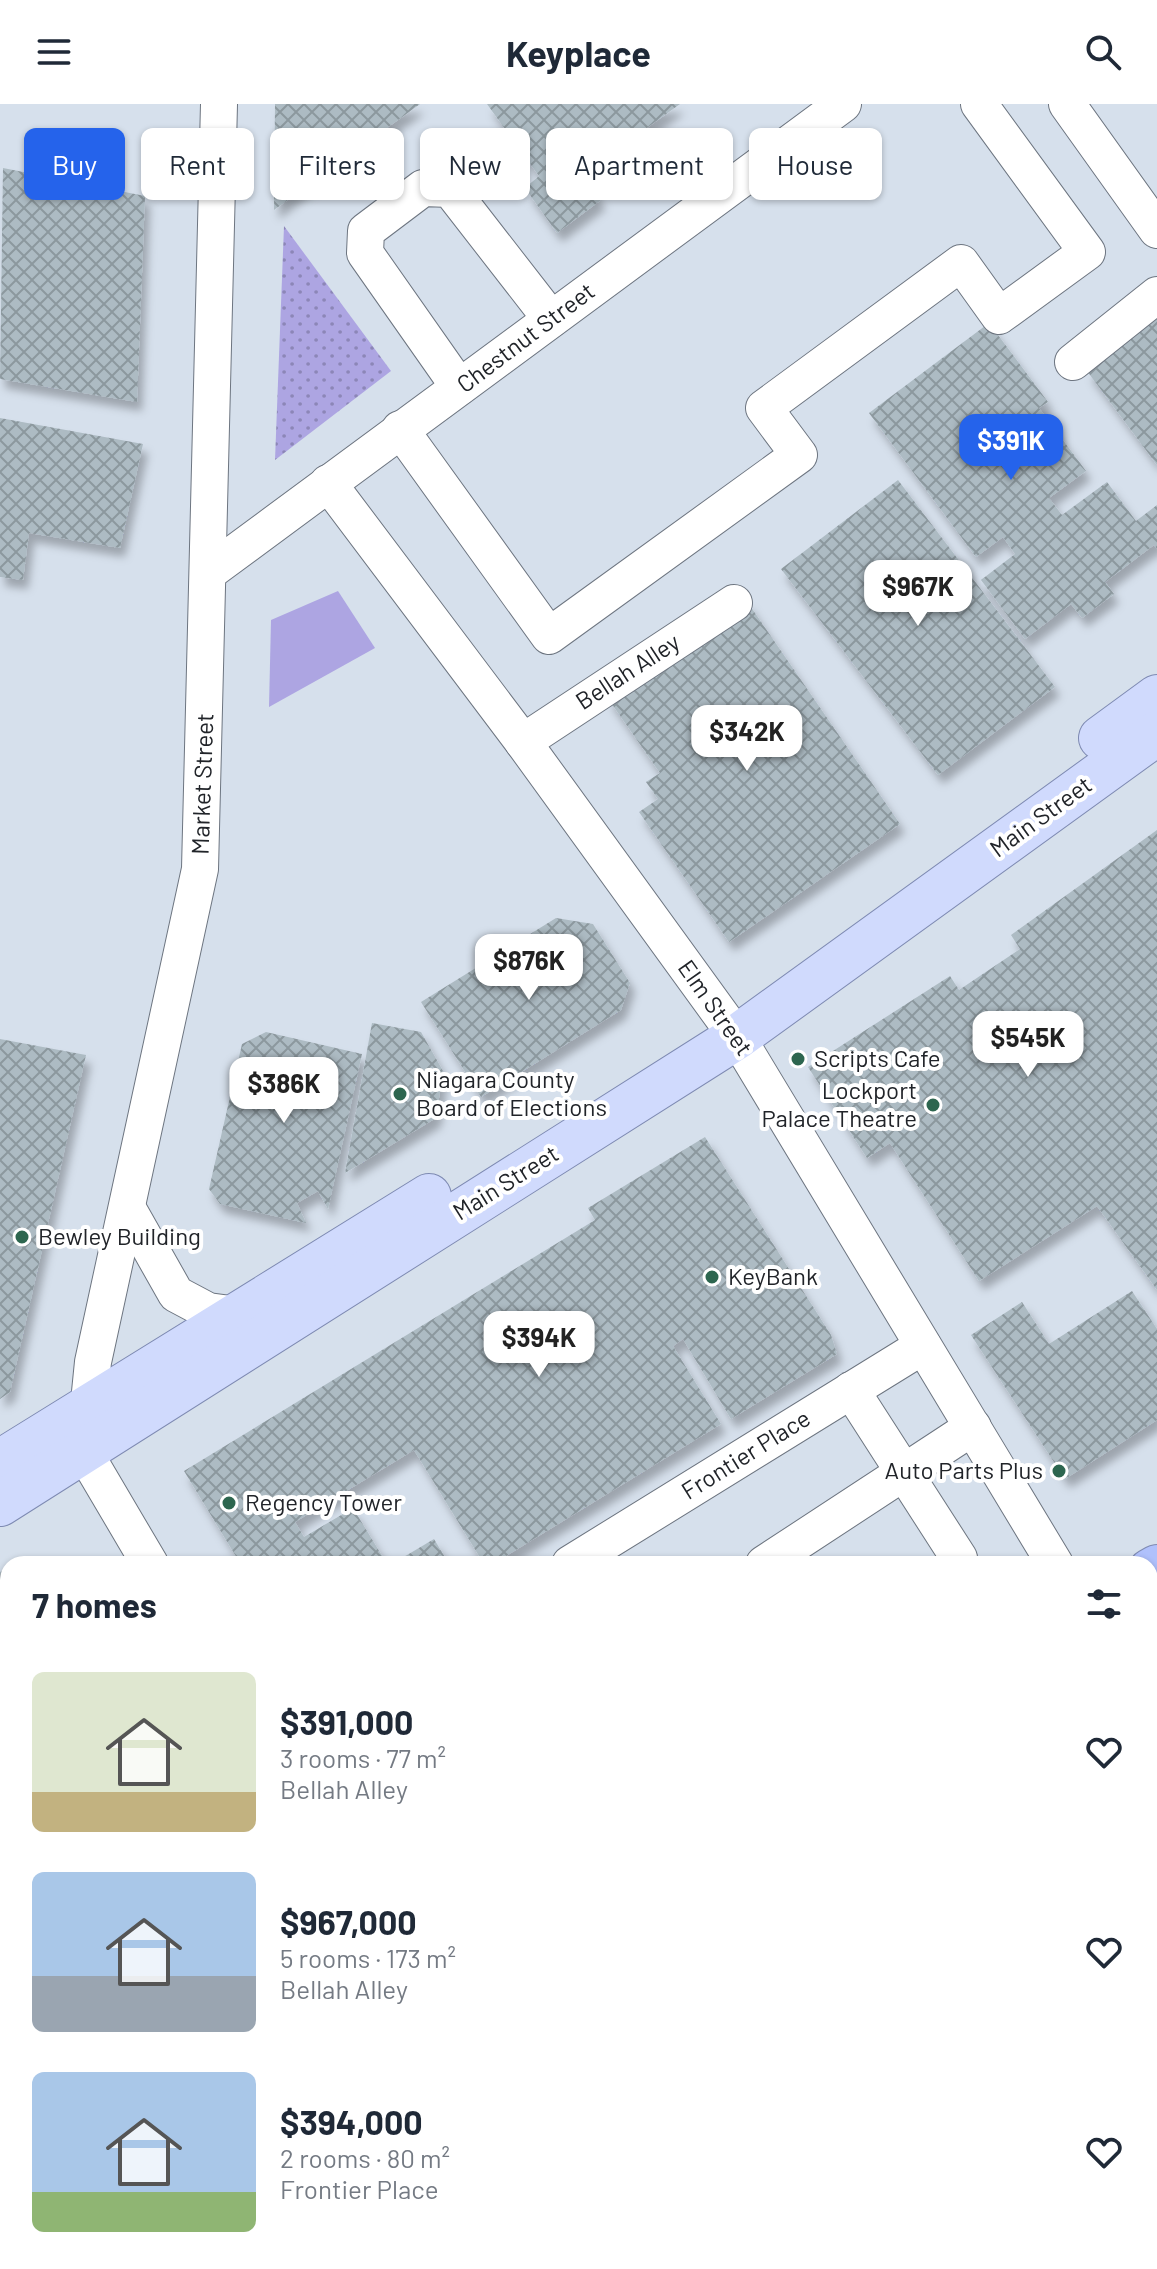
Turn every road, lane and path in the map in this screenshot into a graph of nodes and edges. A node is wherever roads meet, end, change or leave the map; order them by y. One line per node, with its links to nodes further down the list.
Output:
1 (219, 104): 12 (street, Market Street)
2 (843, 104): 7 (street, Chestnut Street)
3 (979, 104): 10 (street)
4 (1067, 104): 5 (street)
5 (1157, 230)
6 (1157, 295): 8 (street)
7 (551, 319): 9 (street, Chestnut Street); 9 (street)
8 (1073, 362)
9 (459, 387): 10 (street, Chestnut Street)
10 (400, 429): 11 (street, Chestnut Street)
11 (328, 483): 12 (street, Chestnut Street); 16 (street, Elm Street)
12 (209, 572): 18 (street, Market Street)
13 (734, 603): 16 (street, Bellah Alley)
14 (1157, 697): 17 (main road, Main Street)
15 (1157, 733): 17 (main road, Main Street)
16 (523, 742): 17 (street, Elm Street)
17 (728, 1024): 19 (main road, Main Street); 20 (main road, Main Street); 21 (street, Elm Street)
18 (128, 1209): 19 (street); 23 (street, Market Street)
19 (241, 1316): 20 (street); 23 (main road, Main Street)
20 (290, 1320): 25 (main road, Main Street)
21 (923, 1346): 22 (street, Frontier Place); 24 (street, Elm Street)
22 (851, 1390): 27 (street); 30 (street, Frontier Place)
23 (88, 1409): 25 (street, Market Street); 26 (main road, Main Street)
24 (973, 1427): 27 (street); 33 (street, Elm Street)
25 (84, 1452): 28 (main road, Main Street); 29 (street)
26 (0, 1462)
27 (904, 1472): 31 (street); 32 (street)
28 (0, 1504)
29 (145, 1556)
30 (583, 1556)
31 (776, 1556)
32 (958, 1556)
33 (1050, 1556)

